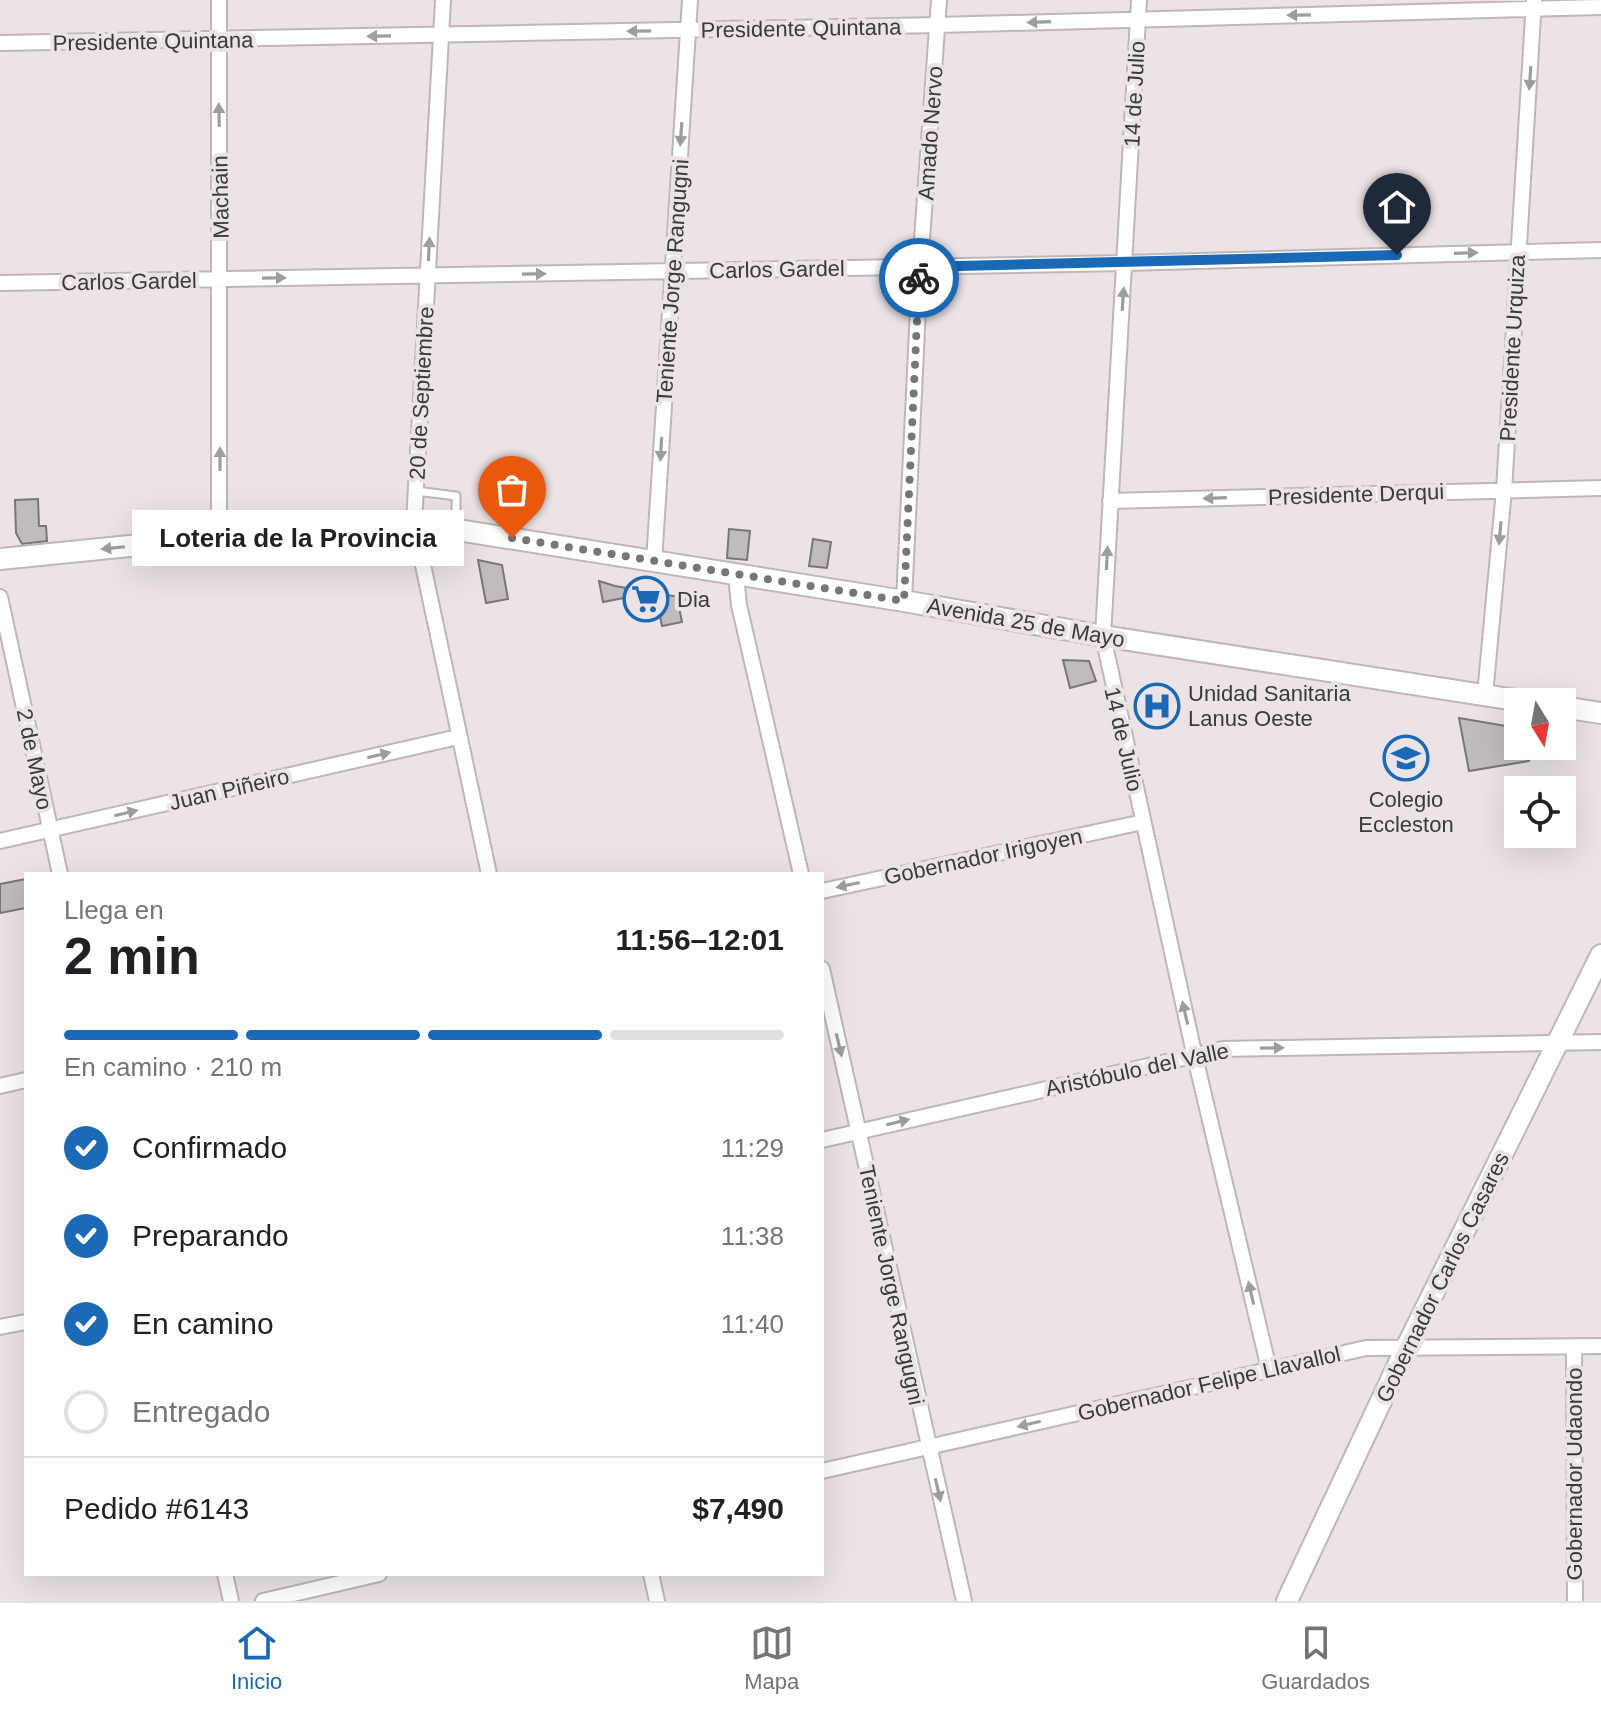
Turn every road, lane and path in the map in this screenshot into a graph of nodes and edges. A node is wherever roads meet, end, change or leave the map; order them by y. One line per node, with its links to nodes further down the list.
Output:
1 (219, 0): 12 (street, Machain)
2 (443, 0): 11 (street, 20 de Septiembre)
3 (690, 0): 10 (street, Teniente Jorge Rangugni)
4 (939, 0): 9 (street, Amado Nervo)
5 (1139, 0): 8 (street, 14 de Julio)
6 (1534, 4): 7 (street, Presidente Quintana); 8 (street, Presidente Quintana, one-way to 8); 15 (street, Presidente Urquiza, one-way to 15)
7 (1601, 7)
8 (1138, 19): 9 (street, Presidente Quintana, one-way to 9); 16 (street, 14 de Julio)
9 (938, 25): 10 (street, Presidente Quintana); 17 (street, Amado Nervo)
10 (688, 31): 11 (street, Presidente Quintana, one-way to 11); 18 (street, Teniente Jorge Rangugni, one-way to 18)
11 (440, 35): 12 (street, Presidente Quintana, one-way to 12); 19 (street, 20 de Septiembre, one-way to 11)
12 (218, 41): 13 (street, Presidente Quintana); 20 (street, Machain, one-way to 12)
13 (0, 43)
14 (1601, 250): 15 (street, Carlos Gardel)
15 (1518, 252): 16 (street, Carlos Gardel, one-way to 15); 23 (street, Presidente Urquiza)
16 (1125, 263): 17 (street, Carlos Gardel); 25 (street, 14 de Julio, one-way to 16)
17 (920, 267): 18 (street, Carlos Gardel); 33 (street, Amado Nervo)
18 (672, 271): 19 (street, Carlos Gardel, one-way to 18); 30 (street, Teniente Jorge Rangugni, one-way to 30)
19 (427, 276): 20 (street, Carlos Gardel, one-way to 19); 24 (street, 20 de Septiembre)
20 (221, 279): 21 (street, Carlos Gardel); 28 (street, Machain, one-way to 20)
21 (0, 283)
22 (1601, 488): 23 (street, Presidente Derqui)
23 (1504, 490): 25 (street, Presidente Derqui, one-way to 25); 35 (street, Presidente Urquiza, one-way to 35)
24 (416, 491): 26 (street, 20 de Septiembre); 27 (lane)
25 (1110, 501): 34 (street, 14 de Julio, one-way to 25)
26 (414, 523): 27 (main road, Avenida 25 de Mayo); 28 (main road, Avenida 25 de Mayo); 39 (street, 20 de Septiembre)
27 (456, 529): 30 (main road, Avenida 25 de Mayo)
28 (219, 537): 29 (main road, Avenida 25 de Mayo, one-way to 29)
29 (0, 559)
30 (654, 562): 31 (main road, Avenida 25 de Mayo)
31 (736, 576): 33 (main road, Avenida 25 de Mayo); 45 (street)
32 (0, 597): 41 (street, 2 de Mayo)
33 (904, 601): 34 (main road, Avenida 25 de Mayo)
34 (1103, 636): 35 (main road, Avenida 25 de Mayo); 40 (street, 14 de Julio)
35 (1485, 695): 36 (main road, Avenida 25 de Mayo)
36 (1504, 698)
37 (1576, 709): 38 (main road)
38 (1601, 713)
39 (458, 737): 41 (street, Juan Piñeiro, one-way to 39); 44 (street, 20 de Septiembre)
40 (1143, 822): 46 (street, Gobernador Irigoyen, one-way to 46); 51 (street, 14 de Julio, one-way to 40)
41 (50, 830): 42 (street, Juan Piñeiro); 43 (street, 2 de Mayo)
42 (0, 841)
43 (60, 872)
44 (489, 872)
45 (801, 872)
46 (824, 891)
47 (1601, 955): 50 (main road, Gobernador Carlos Casares)
48 (824, 978): 54 (street, Teniente Jorge Rangugni, one-way to 54)
49 (1601, 1042): 50 (street, Aristóbulo del Valle)
50 (1557, 1043): 51 (street, Aristóbulo del Valle, one-way to 50); 60 (main road, Gobernador Carlos Casares)
51 (1194, 1053): 54 (street, Aristóbulo del Valle, one-way to 51); 61 (street, 14 de Julio, one-way to 51)
52 (24, 1080): 53 (street)
53 (0, 1086)
54 (858, 1131): 55 (street, Aristóbulo del Valle); 62 (street, Teniente Jorge Rangugni)
55 (824, 1140)
56 (24, 1322): 57 (street)
57 (0, 1327)
58 (1601, 1346): 59 (street, Gobernador Felipe Llavallol)
59 (1574, 1347): 60 (street, Gobernador Felipe Llavallol); 72 (street, Gobernador Udaondo)
60 (1406, 1348): 61 (street, Gobernador Felipe Llavallol); 71 (main road, Gobernador Carlos Casares)
61 (1269, 1369): 62 (street, Gobernador Felipe Llavallol, one-way to 62)
62 (928, 1447): 63 (street, Gobernador Felipe Llavallol); 70 (street, Teniente Jorge Rangugni, one-way to 70)
63 (824, 1471)
64 (225, 1576): 67 (street)
65 (370, 1576): 68 (street)
66 (651, 1576): 69 (street)
67 (231, 1601)
68 (263, 1601)
69 (657, 1601)
70 (964, 1601)
71 (1287, 1601)
72 (1575, 1601)

